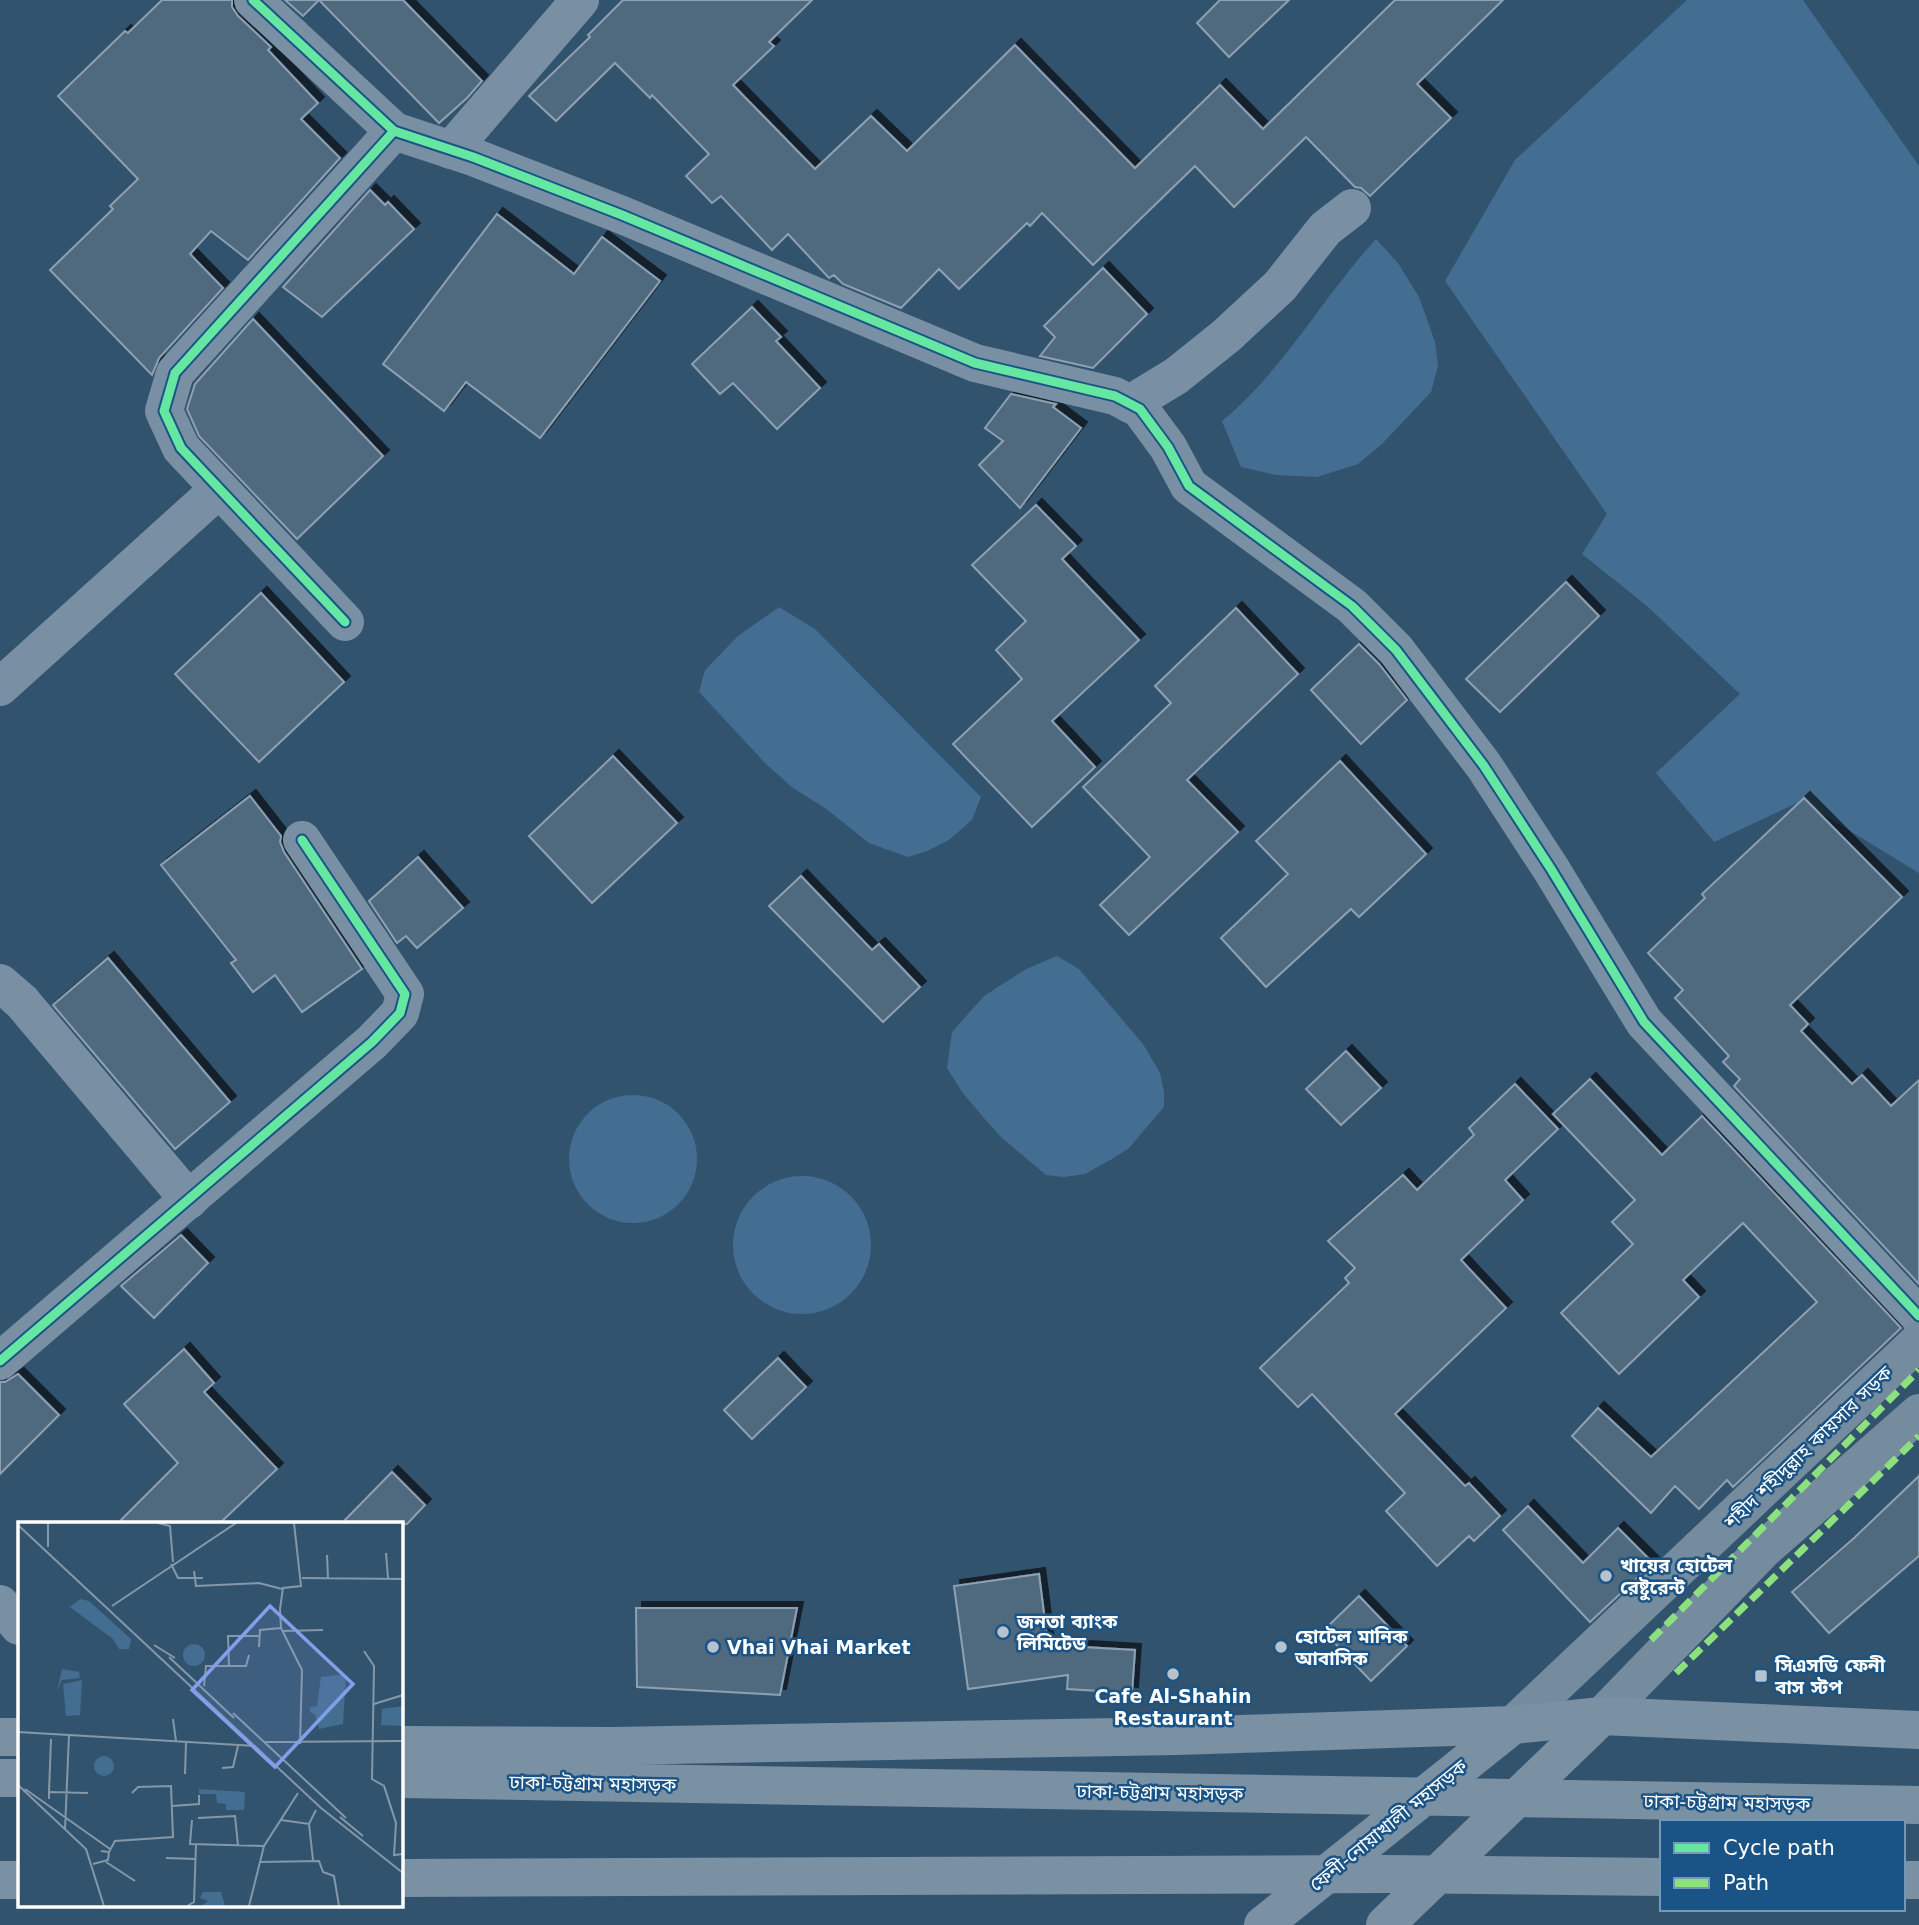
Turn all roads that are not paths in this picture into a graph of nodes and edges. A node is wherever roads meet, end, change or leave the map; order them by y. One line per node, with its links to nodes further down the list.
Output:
1 (253, 0): 3 (street)
2 (580, 0): 4 (street)
3 (394, 131): 4 (street); 7 (street)
4 (451, 150): 6 (street)
5 (1353, 208): 6 (street)
6 (1130, 404): 13 (street)
7 (219, 489): 8 (street); 9 (street)
8 (345, 622)
9 (0, 687)
10 (302, 839): 12 (street)
11 (0, 983): 12 (street)
12 (189, 1200): 15 (street)
13 (1919, 1316)
14 (1919, 1341): 20 (main road, শহীদ শহীদুল্লাহ কায়সার সড়ক)
15 (0, 1361)
16 (1919, 1413): 19 (main road)
17 (0, 1604): 18 (street)
18 (18, 1625)
19 (1602, 1716): 20 (highway); 21 (highway); 34 (highway)
20 (1513, 1725): 24 (highway); 33 (highway, ফেনী-নোয়াখালী মহাসড়ক)
21 (1919, 1730)
22 (0, 1737): 23 (highway)
23 (18, 1737)
24 (402, 1745)
25 (0, 1778): 26 (highway)
26 (18, 1778)
27 (402, 1779): 28 (highway, ঢাকা-চট্টগ্রাম মহাসড়ক, bridge)
28 (1919, 1805)
29 (1660, 1877): 30 (highway, bridge)
30 (402, 1878)
31 (0, 1880): 32 (highway)
32 (18, 1880)
33 (1263, 1925)
34 (1385, 1925)

